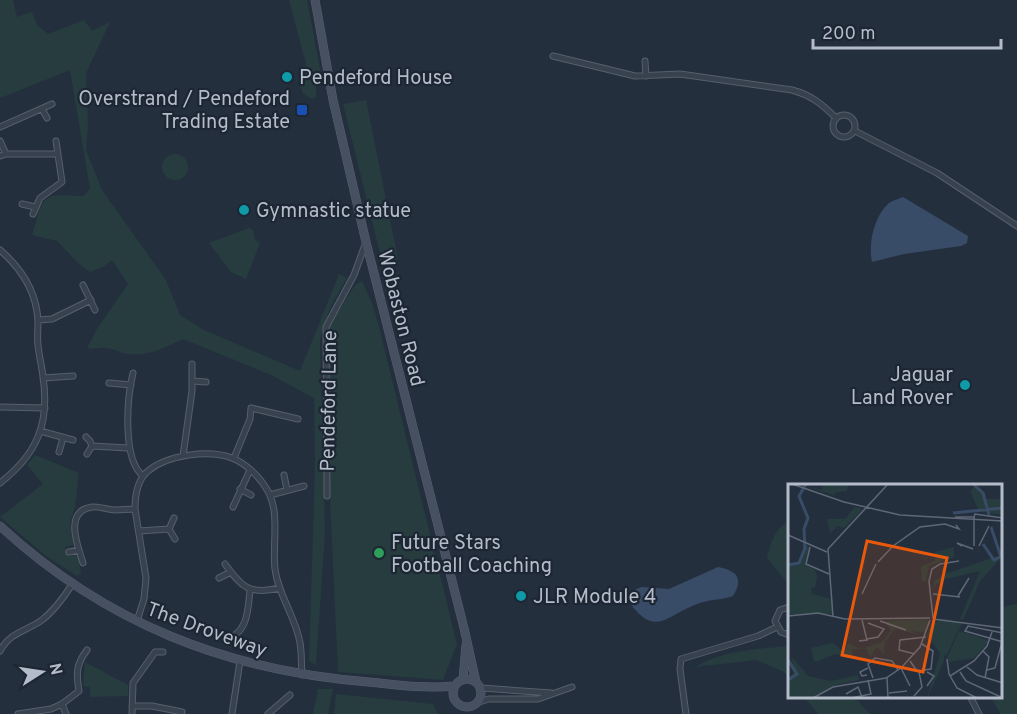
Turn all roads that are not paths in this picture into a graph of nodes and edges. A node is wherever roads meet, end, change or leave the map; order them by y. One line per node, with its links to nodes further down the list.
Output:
1 (315, 0): 19 (street, Wobaston Road)
2 (553, 56): 4 (street)
3 (645, 61): 4 (street)
4 (646, 76): 8 (street)
5 (52, 104): 6 (street)
6 (42, 108): 7 (street); 9 (street)
7 (47, 118)
8 (836, 118): 10 (street); 10 (street)
9 (0, 127)
10 (855, 131): 18 (street)
11 (0, 141): 14 (street)
12 (56, 141): 13 (street)
13 (57, 154): 14 (street); 16 (street)
14 (3, 155)
15 (22, 204): 16 (street)
16 (35, 207): 17 (street)
17 (33, 214)
18 (1017, 226)
19 (366, 242): 57 (street, Pendeford Lane); 80 (street, Wobaston Road)
20 (0, 250): 24 (street)
21 (84, 285): 22 (street)
22 (90, 300): 23 (street); 24 (street)
23 (95, 310)
24 (38, 320): 28 (street)
25 (192, 364): 29 (street)
26 (134, 373): 32 (street)
27 (73, 376): 28 (street)
28 (43, 378): 35 (street)
29 (193, 381): 30 (street); 46 (street)
30 (206, 382)
31 (109, 383): 32 (street)
32 (130, 385): 43 (street)
33 (249, 399): 36 (street)
34 (0, 407): 35 (street)
35 (45, 408): 38 (street)
36 (251, 408): 37 (street); 47 (street)
37 (298, 419)
38 (40, 431): 40 (street); 51 (street)
39 (86, 437): 42 (street)
40 (63, 438): 41 (street); 44 (street)
41 (73, 440)
42 (92, 446): 43 (street); 45 (street)
43 (128, 448): 50 (street)
44 (59, 452)
45 (87, 454)
46 (183, 456): 47 (street); 50 (street)
47 (234, 458): 48 (street)
48 (250, 470): 53 (street); 56 (street)
49 (284, 475): 54 (street)
50 (143, 476): 59 (street)
51 (0, 483)
52 (303, 486): 54 (street)
53 (240, 489): 55 (street); 58 (street)
54 (287, 490): 56 (street)
55 (251, 495)
56 (270, 495): 72 (street)
57 (327, 496)
58 (233, 507)
59 (135, 509): 63 (street); 65 (street)
60 (174, 518): 62 (street)
61 (0, 526): 71 (street, The Droveway)
62 (169, 529): 63 (street); 64 (street)
63 (139, 531): 75 (street)
64 (175, 539)
65 (79, 550): 66 (street); 67 (street)
66 (69, 552)
67 (83, 563)
68 (225, 564): 69 (street)
69 (231, 572): 70 (street); 73 (street)
70 (219, 578)
71 (73, 583): 75 (street, The Droveway); 82 (street)
72 (280, 588): 73 (street); 86 (street)
73 (250, 590): 78 (street)
74 (788, 607): 76 (street)
75 (136, 621): 85 (street, The Droveway)
76 (777, 627): 77 (street); 108 (street)
77 (788, 635)
78 (233, 638): 79 (street); 81 (street)
79 (225, 639)
80 (467, 641): 87 (street, Wobaston Road); 88 (street, Wobaston Road)
81 (236, 645)
82 (0, 651)
83 (87, 651): 93 (street)
84 (163, 652): 99 (street)
85 (240, 661): 86 (street, The Droveway); 106 (street)
86 (302, 675): 91 (street, The Droveway)
87 (463, 680): 88 (street); 89 (street)
88 (478, 685): 94 (street); 100 (street)
89 (455, 686): 91 (street, The Droveway); 96 (street)
90 (572, 687): 94 (street)
91 (432, 688): 96 (street, The Droveway)
92 (87, 690): 93 (street)
93 (79, 692): 98 (street)
94 (555, 693): 100 (street)
95 (290, 695): 107 (street)
96 (453, 696): 101 (street)
97 (971, 699): 109 (street)
98 (62, 704): 103 (street); 104 (street)
99 (132, 706): 102 (street); 105 (street)
100 (475, 707): 101 (street)
101 (462, 710)
102 (182, 712)
103 (18, 714)
104 (66, 714)
105 (132, 714)
106 (232, 714)
107 (268, 714)
108 (686, 714)
109 (978, 714)

